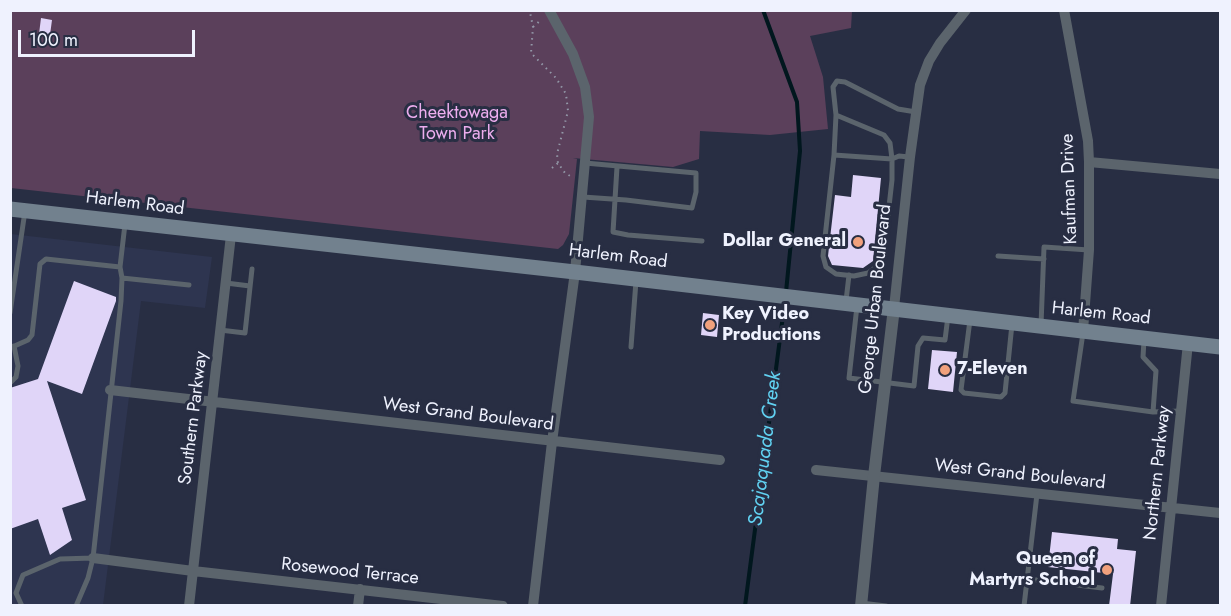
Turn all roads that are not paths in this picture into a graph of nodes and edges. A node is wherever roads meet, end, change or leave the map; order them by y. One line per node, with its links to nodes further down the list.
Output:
1 (549, 10): 10 (street)
2 (966, 10): 4 (street, George Urban Boulevard)
3 (1064, 10): 9 (street, Kaufman Drive)
4 (916, 112): 5 (lane); 7 (street, George Urban Boulevard)
5 (836, 115): 6 (lane); 8 (lane)
6 (834, 155): 8 (lane); 25 (lane)
7 (910, 157): 8 (lane); 32 (street, George Urban Boulevard)
8 (892, 159): 25 (lane)
9 (1089, 162): 12 (street); 19 (street, Kaufman Drive)
10 (585, 164): 11 (lane); 13 (street)
11 (617, 166): 14 (lane); 14 (lane)
12 (1221, 174)
13 (583, 197): 14 (lane); 24 (street)
14 (614, 199): 18 (lane)
15 (18, 210): 16 (main road, Harlem Road); 33 (lane)
16 (125, 222): 17 (main road, Harlem Road); 22 (lane)
17 (231, 235): 24 (main road, Harlem Road); 28 (street, Southern Parkway)
18 (702, 241)
19 (1089, 250): 21 (lane); 39 (street, Kaufman Drive)
20 (998, 256): 21 (lane)
21 (1044, 259): 37 (lane)
22 (120, 267): 26 (lane); 42 (lane)
23 (252, 269): 30 (lane)
24 (575, 272): 27 (main road, Harlem Road); 51 (street)
25 (849, 275): 31 (lane)
26 (122, 278): 29 (lane); 47 (lane)
27 (636, 279): 31 (main road, Harlem Road); 43 (lane)
28 (226, 284): 30 (lane); 38 (street, Southern Parkway)
29 (189, 285)
30 (250, 286): 38 (lane)
31 (852, 303): 32 (main road, Harlem Road); 46 (lane)
32 (894, 308): 34 (main road, Harlem Road); 46 (street, George Urban Boulevard)
33 (10, 313)
34 (948, 315): 35 (main road, Harlem Road); 46 (lane)
35 (970, 317): 36 (main road, Harlem Road); 36 (lane)
36 (1012, 323): 37 (main road, Harlem Road)
37 (1041, 327): 39 (main road, Harlem Road)
38 (220, 330): 48 (street, Southern Parkway)
39 (1083, 332): 40 (main road, Harlem Road); 50 (lane)
40 (1144, 338): 41 (main road, Harlem Road); 50 (lane)
41 (1188, 343): 44 (main road, Harlem Road); 49 (street, Northern Parkway)
42 (12, 347): 45 (lane)
43 (632, 347)
44 (1221, 347)
45 (11, 382)
46 (885, 382): 54 (street, George Urban Boulevard)
47 (110, 390): 48 (street, West Grand Boulevard); 58 (lane)
48 (212, 402): 51 (street, West Grand Boulevard); 59 (street, Southern Parkway)
49 (1181, 411): 50 (lane); 56 (street, Northern Parkway)
50 (1154, 412)
51 (552, 442): 52 (street, West Grand Boulevard); 69 (street)
52 (720, 460)
53 (816, 470): 54 (street, West Grand Boulevard)
54 (874, 476): 55 (street, West Grand Boulevard); 63 (street, George Urban Boulevard)
55 (1037, 493): 56 (street, West Grand Boulevard); 60 (lane)
56 (1172, 508): 57 (street, West Grand Boulevard); 72 (street, Northern Parkway)
57 (1221, 513)
58 (93, 558): 59 (street, Rosewood Terrace); 64 (lane); 65 (lane)
59 (193, 571): 62 (street, Rosewood Terrace); 66 (street, Southern Parkway)
60 (1028, 579): 61 (lane); 71 (lane)
61 (1102, 588)
62 (360, 589): 67 (street); 68 (street, Rosewood Terrace)
63 (861, 604): 70 (lane)
64 (21, 606)
65 (76, 606)
66 (189, 606)
67 (358, 606)
68 (503, 606)
69 (533, 606)
70 (886, 606)
71 (1024, 606)
72 (1161, 606)

